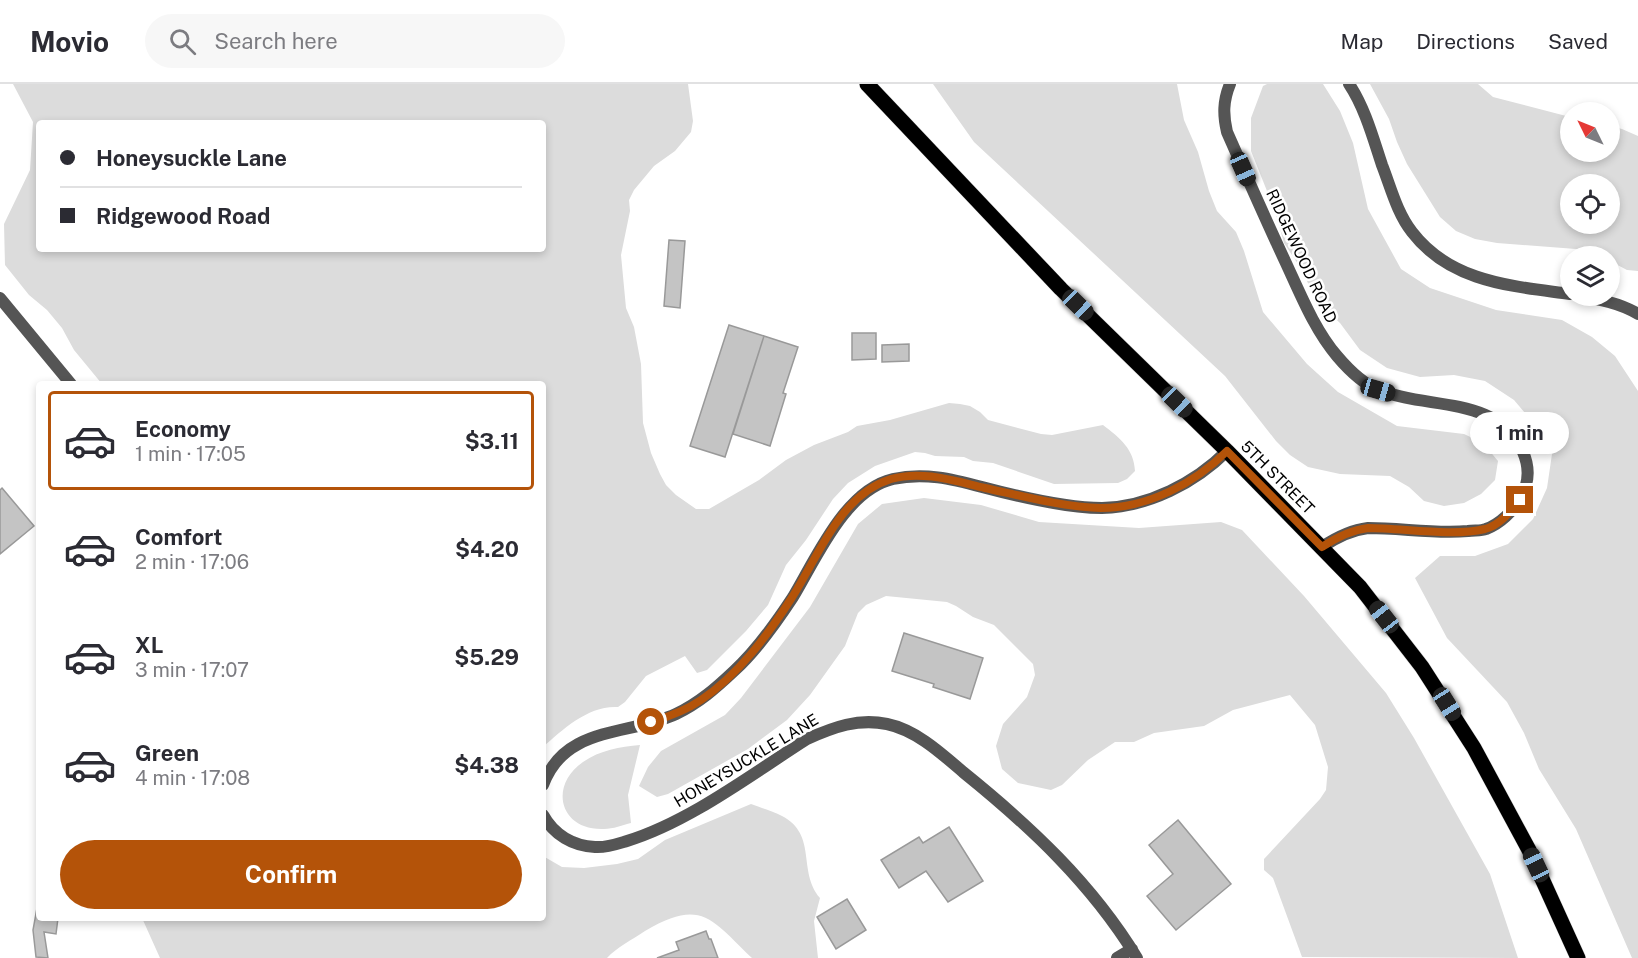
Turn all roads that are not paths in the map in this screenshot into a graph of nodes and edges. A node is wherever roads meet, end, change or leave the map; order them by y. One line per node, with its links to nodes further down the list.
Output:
1 (867, 84): 9 (main road, 5TH STREET)
2 (1230, 84): 10 (street, RIDGEWOOD ROAD)
3 (1350, 84): 4 (street)
4 (1560, 293)
5 (0, 298): 8 (street)
6 (1620, 306): 7 (street)
7 (1638, 314)
8 (69, 381)
9 (1227, 451): 10 (main road, 5TH STREET); 11 (street)
10 (1322, 547): 15 (main road, 5TH STREET)
11 (546, 777)
12 (546, 820): 13 (street, HONEYSUCKLE LANE)
13 (1134, 953): 14 (street)
14 (1117, 958)
15 (1578, 958)

